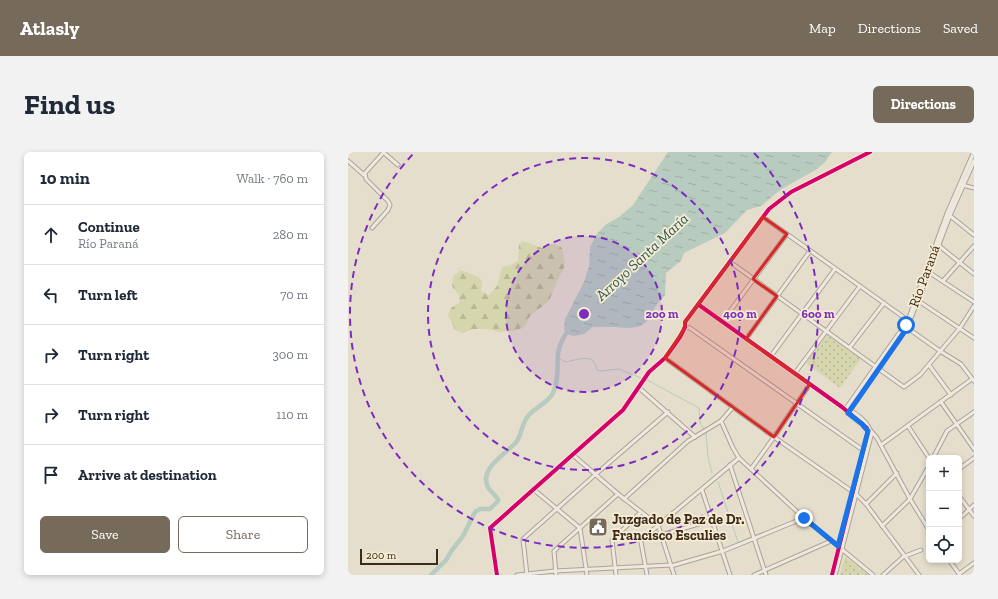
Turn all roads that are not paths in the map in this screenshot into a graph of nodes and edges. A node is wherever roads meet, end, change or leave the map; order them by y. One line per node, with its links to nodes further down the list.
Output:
1 (384, 152): 6 (street); 7 (street)
2 (870, 152): 11 (street)
3 (973, 154): 8 (street, Río Paraná)
4 (348, 161): 7 (street)
5 (974, 161): 8 (street, Río Paraná)
6 (398, 165)
7 (364, 175): 12 (street)
8 (962, 185): 9 (street); 10 (street, Río Paraná)
9 (974, 188)
10 (948, 215): 14 (street); 15 (street, Río Paraná)
11 (763, 217): 13 (street); 18 (street)
12 (372, 228)
13 (787, 234): 17 (street); 23 (street)
14 (974, 235)
15 (937, 245): 19 (street); 21 (street, Río Paraná)
16 (974, 246): 19 (street)
17 (810, 251): 20 (street); 26 (street)
18 (730, 262): 23 (street); 30 (street)
19 (959, 262): 22 (street); 24 (street)
20 (836, 269): 25 (street); 32 (street)
21 (928, 271): 24 (street); 27 (street, Río Paraná)
22 (974, 274)
23 (753, 279): 26 (street); 33 (street)
24 (943, 281): 28 (street)
25 (860, 286): 29 (street); 38 (street)
26 (777, 296): 32 (street); 39 (street)
27 (917, 300): 34 (street, Río Paraná); 37 (street)
28 (974, 302)
29 (884, 303): 34 (street); 41 (street)
30 (699, 305): 33 (street); 35 (street)
31 (974, 306): 37 (street)
32 (802, 314): 38 (street); 43 (street)
33 (722, 322): 39 (street)
34 (909, 322): 36 (street, Río Paraná)
35 (685, 327): 44 (street); 53 (street)
36 (906, 327): 42 (street); 46 (street, Río Paraná)
37 (960, 328): 40 (street); 42 (street)
38 (825, 331): 41 (street); 47 (street)
39 (746, 338): 43 (street)
40 (974, 338)
41 (850, 347): 46 (street)
42 (940, 351): 45 (street); 48 (street)
43 (771, 356): 47 (street)
44 (665, 358): 50 (street); 54 (street)
45 (929, 365): 46 (street); 51 (street)
46 (877, 368): 55 (street, Río Paraná)
47 (795, 373): 49 (street)
48 (973, 380): 51 (street)
49 (810, 384): 53 (street); 55 (street)
50 (638, 388): 56 (street); 67 (street)
51 (951, 395): 52 (street)
52 (940, 402): 59 (street); 60 (street)
53 (796, 403): 63 (street); 66 (street)
54 (733, 407): 58 (street); 63 (street)
55 (846, 410): 61 (street); 66 (street)
56 (668, 412): 62 (street); 77 (street)
57 (974, 412): 59 (street)
58 (721, 421): 62 (street); 70 (street)
59 (956, 424): 65 (street); 69 (street)
60 (908, 426): 64 (street); 68 (street)
61 (871, 431): 64 (street); 66 (street)
62 (695, 436): 82 (street)
63 (774, 437): 74 (street); 80 (street)
64 (881, 445): 76 (street)
65 (974, 449)
66 (865, 451): 80 (street)
67 (573, 455): 77 (street); 78 (street)
68 (927, 455)
69 (935, 455)
70 (739, 458): 72 (street); 74 (street)
71 (974, 458): 73 (street)
72 (730, 465): 79 (street); 99 (street)
73 (962, 467)
74 (751, 469): 92 (street)
75 (926, 471): 83 (street)
76 (897, 473): 83 (street); 85 (street)
77 (596, 474): 81 (street); 87 (street)
78 (533, 489): 87 (street); 115 (street)
79 (702, 490): 93 (street); 94 (street)
80 (854, 493): 85 (street); 101 (street)
81 (618, 494): 82 (street); 97 (street)
82 (624, 499): 89 (street)
83 (910, 499): 95 (street); 96 (street)
84 (962, 500): 88 (street)
85 (866, 504): 95 (street)
86 (974, 505): 88 (street)
87 (556, 509): 97 (street); 113 (street)
88 (970, 510): 90 (street); 91 (street)
89 (641, 512): 94 (street); 109 (street)
90 (974, 516)
91 (962, 517)
92 (804, 518): 99 (street); 100 (street)
93 (712, 520): 98 (street); 103 (street)
94 (658, 525): 98 (street); 108 (street)
95 (882, 526): 104 (street)
96 (927, 527)
97 (580, 528): 110 (street); 112 (street)
98 (661, 535): 107 (street)
99 (753, 538): 103 (street); 111 (street)
100 (831, 541): 101 (street); 111 (street)
101 (840, 548): 125 (street); 126 (street); 127 (street)
102 (921, 550): 104 (street)
103 (723, 551): 107 (street); 122 (street)
104 (906, 557): 128 (street); 129 (street)
105 (951, 563): 114 (street)
106 (974, 563): 114 (street)
107 (671, 565): 108 (street); 121 (street)
108 (646, 566): 109 (street); 120 (street)
109 (615, 567): 110 (street); 119 (street)
110 (586, 569): 112 (street); 118 (street)
111 (764, 570): 123 (street); 124 (street)
112 (555, 571): 113 (street); 117 (street)
113 (527, 574): 116 (street)
114 (960, 574)
115 (497, 575)
116 (517, 575)
117 (556, 575)
118 (587, 575)
119 (616, 575)
120 (647, 575)
121 (674, 575)
122 (730, 575)
123 (754, 575)
124 (766, 575)
125 (832, 575)
126 (835, 575)
127 (873, 575)
128 (883, 575)
129 (919, 575)

